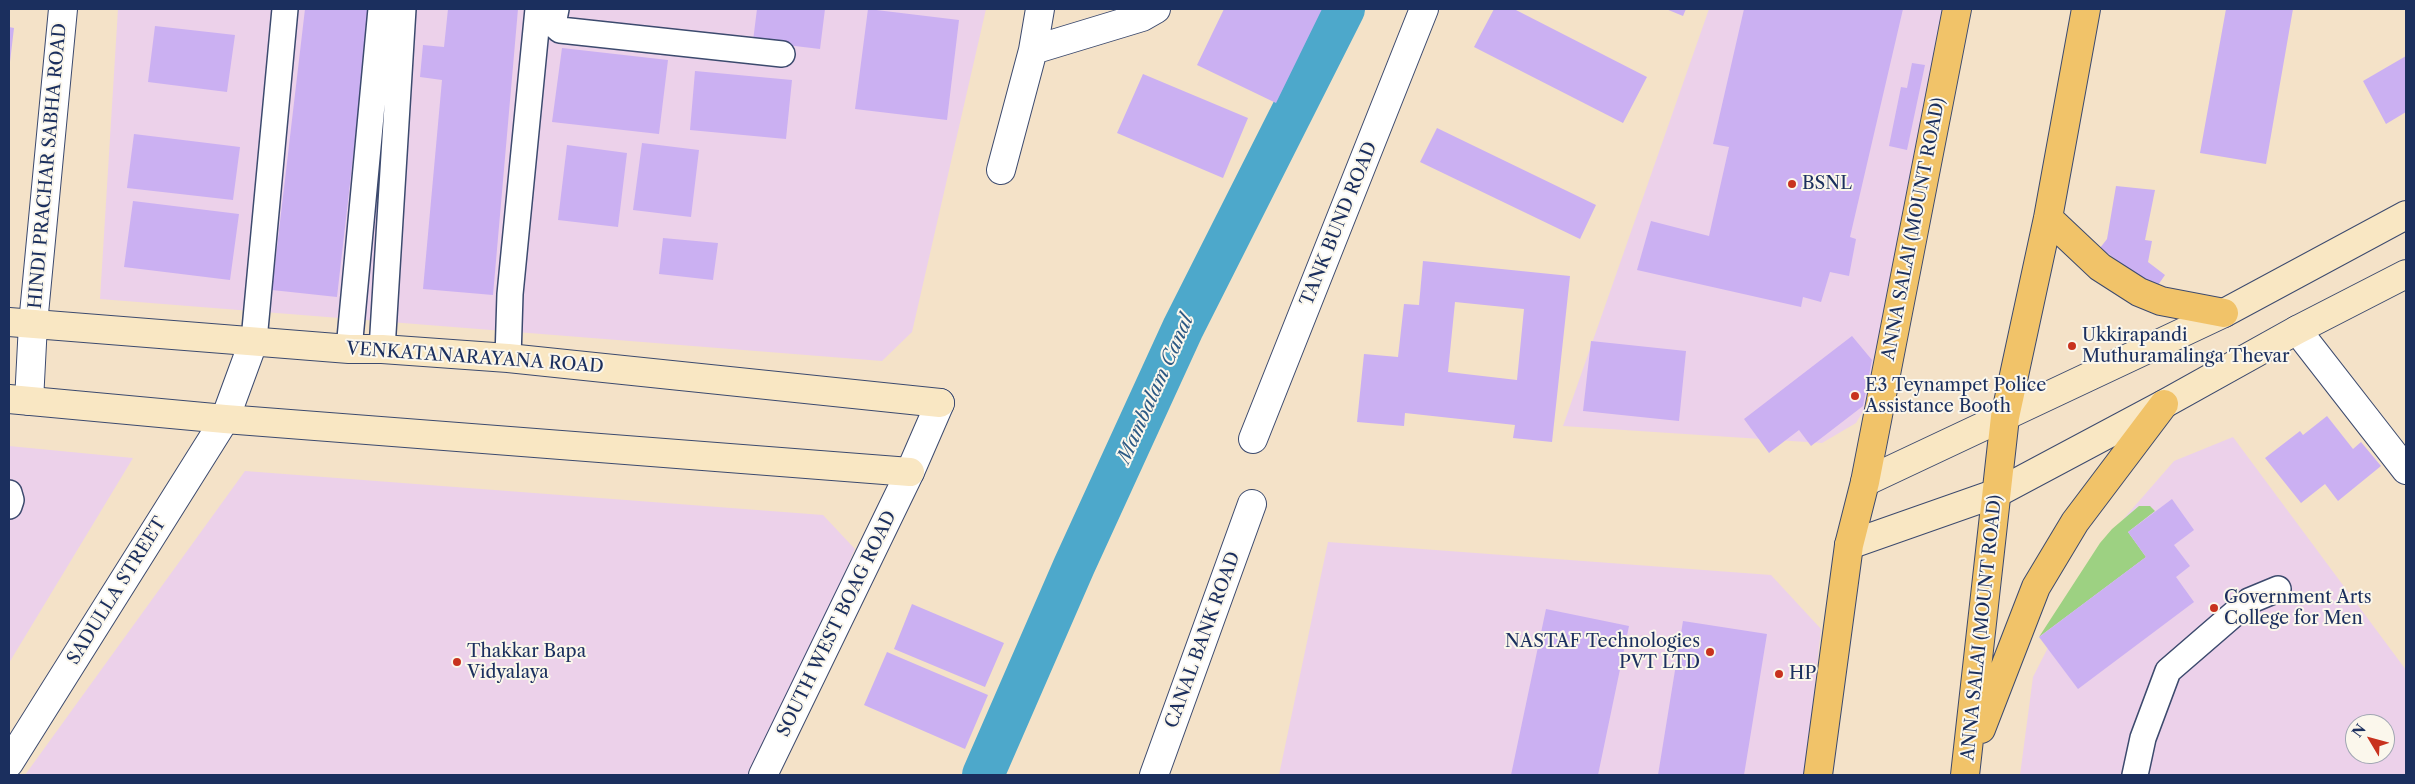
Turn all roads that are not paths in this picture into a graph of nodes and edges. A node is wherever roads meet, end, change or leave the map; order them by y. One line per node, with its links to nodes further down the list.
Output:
1 (63, 9): 19 (street, HINDI PRACHAR SABHA ROAD)
2 (285, 9): 21 (lane)
3 (381, 9): 22 (lane)
4 (403, 9): 23 (lane)
5 (538, 9): 24 (lane)
6 (556, 9): 13 (lane)
7 (1040, 9): 12 (street)
8 (1156, 9): 12 (street)
9 (1424, 9): 30 (street, TANK BUND ROAD)
10 (1957, 9): 33 (main road, ANNA SALAI (MOUNT ROAD))
11 (2086, 9): 16 (main road, ANNA SALAI (MOUNT ROAD))
12 (1033, 50): 14 (street)
13 (782, 54)
14 (1001, 170)
15 (2406, 215): 18 (main road)
16 (2048, 218): 18 (main road); 28 (main road, ANNA SALAI (MOUNT ROAD))
17 (2406, 274): 20 (main road)
18 (2224, 313): 28 (main road)
19 (21, 323): 21 (main road, VENKATANARAYANA ROAD); 25 (street, HINDI PRACHAR SABHA ROAD)
20 (2297, 330): 27 (main road); 31 (street)
21 (254, 340): 22 (main road, VENKATANARAYANA ROAD); 29 (street, SADULLA STREET)
22 (349, 349): 23 (main road, VENKATANARAYANA ROAD)
23 (382, 349): 24 (main road, VENKATANARAYANA ROAD)
24 (508, 358): 26 (main road, VENKATANARAYANA ROAD)
25 (19, 400): 29 (main road)
26 (940, 404): 32 (street, SOUTH WEST BOAG ROAD)
27 (2164, 404): 35 (main road); 41 (main road)
28 (2005, 417): 33 (main road); 35 (main road, ANNA SALAI (MOUNT ROAD))
29 (225, 419): 32 (main road); 40 (street, SADULLA STREET)
30 (1253, 439)
31 (2406, 470)
32 (910, 472): 42 (street, SOUTH WEST BOAG ROAD)
33 (1865, 482): 38 (main road, ANNA SALAI (MOUNT ROAD))
34 (9, 493): 37 (lane)
35 (1997, 493): 38 (main road); 41 (main road, ANNA SALAI (MOUNT ROAD))
36 (1252, 504): 43 (street, CANAL BANK ROAD)
37 (9, 506)
38 (1849, 545): 44 (main road, ANNA SALAI (MOUNT ROAD))
39 (2278, 589): 45 (lane)
40 (9, 763)
41 (1966, 770)
42 (763, 775)
43 (1154, 775)
44 (1818, 775)
45 (2135, 775)

